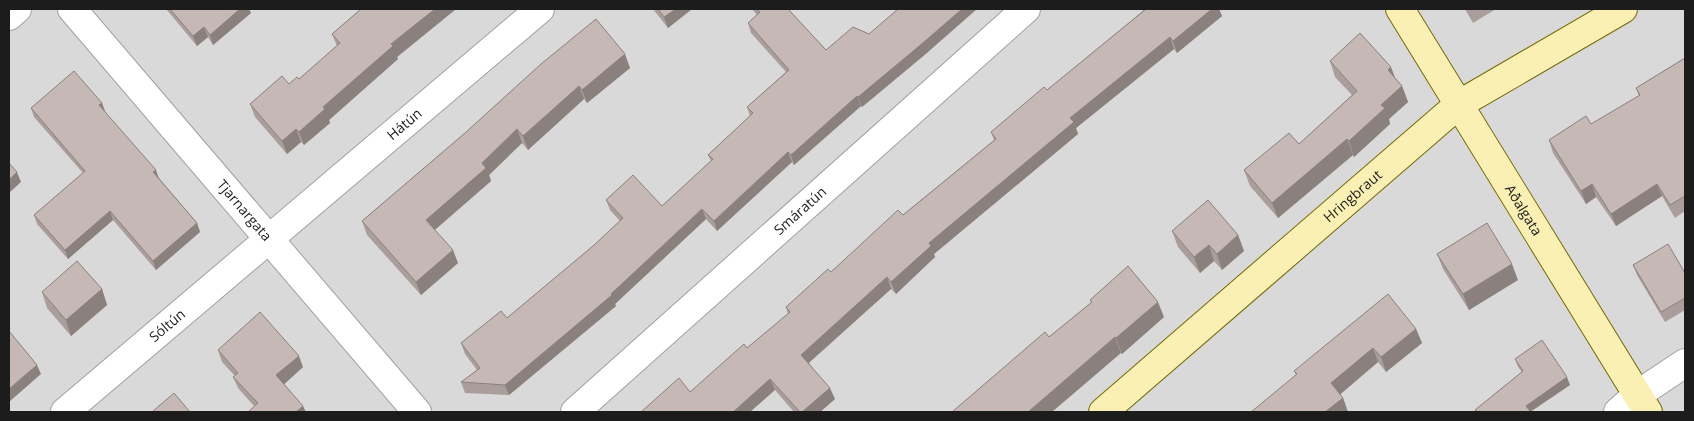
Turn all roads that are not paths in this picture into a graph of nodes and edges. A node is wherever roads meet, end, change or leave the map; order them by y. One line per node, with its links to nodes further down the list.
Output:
1 (17, 9): 7 (street)
2 (72, 9): 9 (street, Tjarnargata)
3 (540, 9): 9 (street, Hátún)
4 (1026, 9): 14 (street, Smáratún)
5 (1400, 9): 8 (main road, Aðalgata)
6 (1623, 9): 8 (main road, Hringbraut)
7 (9, 16)
8 (1458, 105): 11 (main road, Aðalgata); 15 (main road, Hringbraut)
9 (269, 239): 12 (street, Sóltún); 13 (street, Tjarnargata)
10 (1685, 363): 11 (street)
11 (1634, 407)
12 (65, 412)
13 (417, 412)
14 (575, 412)
15 (1102, 412)

